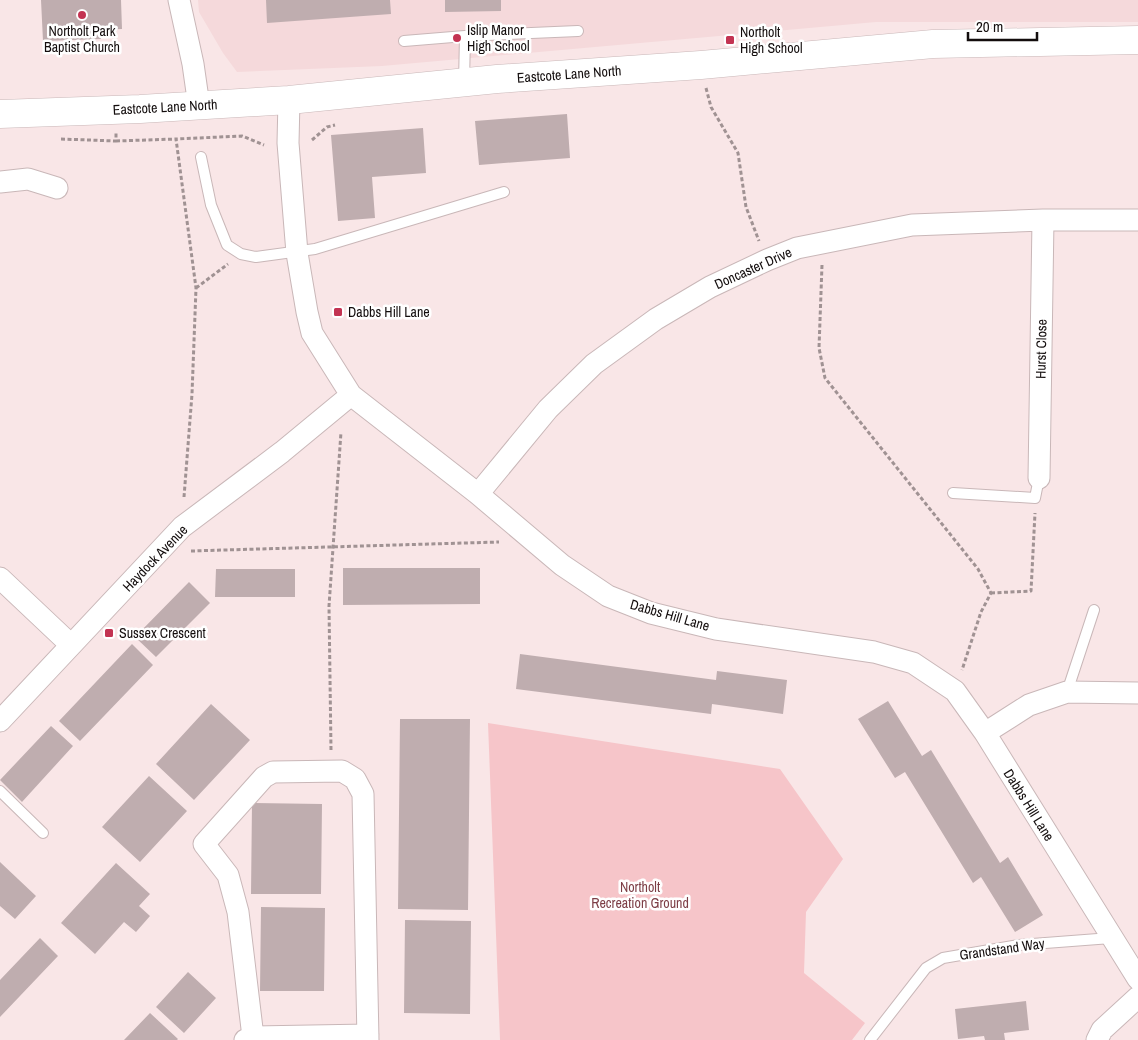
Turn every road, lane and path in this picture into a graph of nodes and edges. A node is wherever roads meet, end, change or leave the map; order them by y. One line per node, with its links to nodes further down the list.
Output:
1 (179, 0): 9 (street)
2 (578, 31): 3 (lane)
3 (465, 36): 5 (lane); 7 (lane)
4 (1138, 40): 6 (street, Eastcote Lane North)
5 (404, 41)
6 (700, 65): 7 (street, Eastcote Lane North); 25 (path)
7 (464, 83): 8 (street, Eastcote Lane North)
8 (289, 100): 9 (street, Eastcote Lane North); 23 (street, Dabbs Hill Lane)
9 (199, 106): 10 (street, Eastcote Lane North)
10 (0, 114)
11 (335, 124): 13 (path)
12 (176, 139): 14 (path); 15 (path); 26 (path)
13 (312, 140)
14 (116, 141)
15 (264, 145)
16 (201, 157): 24 (lane)
17 (0, 182): 18 (street)
18 (57, 188)
19 (504, 192): 23 (lane)
20 (1043, 220): 21 (street, Doncaster Drive); 22 (street, Doncaster Drive); 29 (street, Hurst Close)
21 (1138, 220)
22 (824, 242): 25 (street, Doncaster Drive); 36 (path)
23 (297, 253): 24 (lane); 27 (street, Dabbs Hill Lane)
24 (241, 254): 26 (path)
25 (766, 260): 31 (street, Doncaster Drive)
26 (196, 288): 32 (path)
27 (351, 395): 31 (street, Dabbs Hill Lane); 32 (street, Haydock Avenue)
28 (341, 427): 34 (path)
29 (1037, 488): 30 (lane); 36 (path)
30 (952, 493)
31 (478, 494): 33 (street, Dabbs Hill Lane)
32 (178, 531): 34 (path); 38 (street, Haydock Avenue)
33 (524, 532): 34 (path); 39 (street, Dabbs Hill Lane)
34 (332, 547): 44 (path)
35 (0, 578): 38 (street)
36 (991, 592): 39 (path)
37 (1094, 610): 40 (lane)
38 (71, 646): 42 (street, Haydock Avenue)
39 (955, 691): 43 (street, Dabbs Hill Lane)
40 (1067, 692): 41 (street); 43 (street)
41 (1138, 693)
42 (0, 721)
43 (985, 733): 47 (street, Dabbs Hill Lane)
44 (331, 771): 50 (street); 51 (street)
45 (0, 791): 46 (lane)
46 (43, 833)
47 (1111, 938): 48 (street, Dabbs Hill Lane); 52 (lane, Grandstand Way)
48 (1138, 979)
49 (1138, 997): 53 (street)
50 (249, 1038): 51 (street)
51 (368, 1038)
52 (870, 1040)
53 (1096, 1040)

